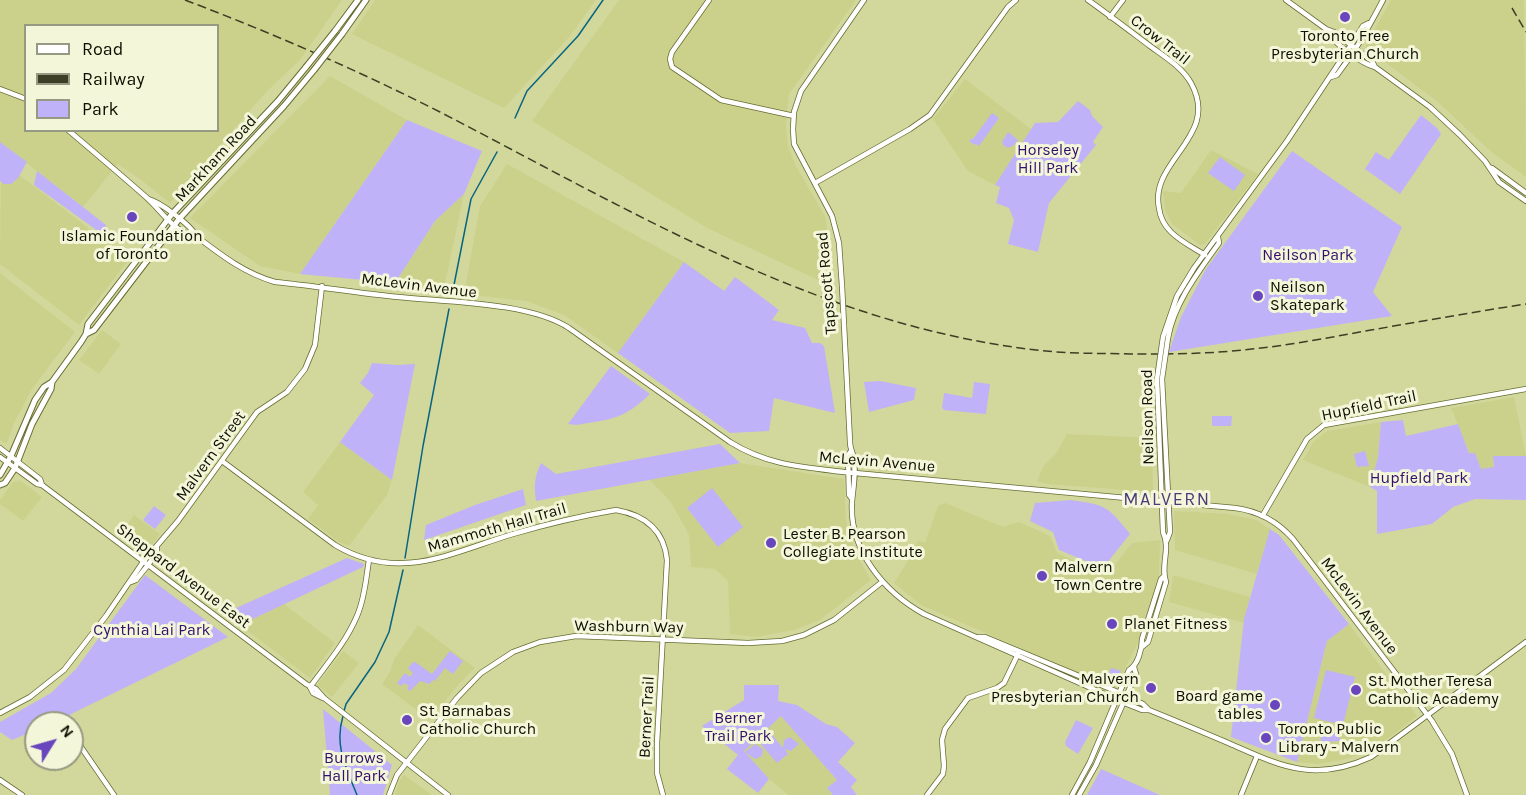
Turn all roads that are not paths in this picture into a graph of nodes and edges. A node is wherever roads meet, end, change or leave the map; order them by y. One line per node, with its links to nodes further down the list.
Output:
1 (357, 0): 25 (main road, Markham Road, bridge)
2 (366, 0): 26 (main road, Markham Road, bridge)
3 (710, 0): 19 (street)
4 (864, 0): 19 (street, Tapscott Road)
5 (1016, 0): 22 (street)
6 (1088, 0): 10 (street, Crow Trail)
7 (1123, 0): 10 (street)
8 (1286, 0): 11 (street)
9 (1383, 0): 12 (street, Neilson Road)
10 (1110, 17): 28 (street, Crow Trail)
11 (1326, 29): 12 (street); 13 (street)
12 (1353, 47): 13 (street, Neilson Road); 14 (street, Neilson Road); 15 (street)
13 (1347, 50): 14 (street); 16 (street, Neilson Road)
14 (1352, 54): 15 (street); 16 (street, Neilson Road)
15 (1376, 67): 21 (street)
16 (1331, 77): 27 (street, Neilson Road)
17 (0, 89): 18 (street)
18 (24, 98)
19 (794, 116): 22 (street, Tapscott Road)
20 (70, 132): 25 (street, McLevin Avenue)
21 (1490, 166): 23 (street); 24 (street)
22 (815, 183): 42 (street, Tapscott Road, bridge)
23 (1526, 193)
24 (1526, 201)
25 (170, 216): 26 (street, McLevin Avenue); 31 (main road, Markham Road)
26 (177, 221): 30 (street, McLevin Avenue); 31 (main road, Markham Road)
27 (1218, 237): 28 (street, Neilson Road); 29 (street, Neilson Road)
28 (1203, 254): 29 (street, Crow Trail); 32 (street, Neilson Road)
29 (1209, 258): 32 (street, Neilson Road)
30 (322, 286): 39 (street, Malvern Street); 42 (street, McLevin Avenue)
31 (86, 334): 33 (main road, Markham Road)
32 (1165, 338): 46 (street, Neilson Road, bridge)
33 (51, 382): 36 (main road, Markham Road); 38 (main road, Markham Road)
34 (1526, 389): 47 (street, Hupfield Trail)
35 (0, 448): 36 (street, Sheppard Avenue East)
36 (11, 456): 38 (street, Sheppard Avenue East); 40 (main road, Markham Road)
37 (0, 457): 40 (street, Sheppard Avenue East)
38 (18, 461): 41 (main road, Markham Road); 45 (street, Sheppard Avenue East)
39 (222, 461): 48 (street, Mammoth Hall Trail); 49 (street, Malvern Street)
40 (8, 463): 41 (street, Sheppard Avenue East); 43 (main road, Markham Road)
41 (15, 468): 44 (main road, Markham Road); 45 (street, Sheppard Avenue East)
42 (851, 472): 46 (street, McLevin Avenue); 50 (street, Tapscott Road)
43 (0, 476)
44 (0, 485)
45 (42, 485): 49 (street, Sheppard Avenue East)
46 (1165, 501): 47 (street, McLevin Avenue); 54 (street, Neilson Road)
47 (1263, 515): 59 (street, McLevin Avenue)
48 (369, 560): 51 (street, Mammoth Hall Trail); 55 (street)
49 (146, 563): 55 (street, Sheppard Avenue East); 58 (street, Malvern Street)
50 (882, 582): 51 (street, Washburn Way); 53 (street, Tapscott Road)
51 (663, 639): 63 (street, Washburn Way); 69 (street, Berner Trail)
52 (1526, 642): 59 (street, Tapscott Road)
53 (1018, 654): 56 (street, Tapscott Road); 70 (street)
54 (1134, 668): 56 (street, Neilson Road); 57 (street, Neilson Road)
55 (310, 687): 63 (street, Sheppard Avenue East)
56 (1118, 696): 57 (street, Tapscott Road); 60 (street, Neilson Road)
57 (1124, 699): 60 (street, Neilson Road); 62 (street, Tapscott Road)
58 (0, 713)
59 (1428, 716): 62 (street, Tapscott Road); 74 (street, McLevin Avenue)
60 (1109, 725): 71 (street, Neilson Road); 72 (street, Neilson Road)
61 (84, 751): 66 (street)
62 (1257, 756): 73 (street)
63 (406, 762): 67 (street, Washburn Way); 68 (street, Sheppard Avenue East)
64 (0, 780): 65 (street)
65 (22, 795)
66 (114, 795)
67 (389, 795)
68 (448, 795)
69 (663, 795)
70 (927, 795)
71 (1072, 795)
72 (1079, 795)
73 (1241, 795)
74 (1467, 795)

